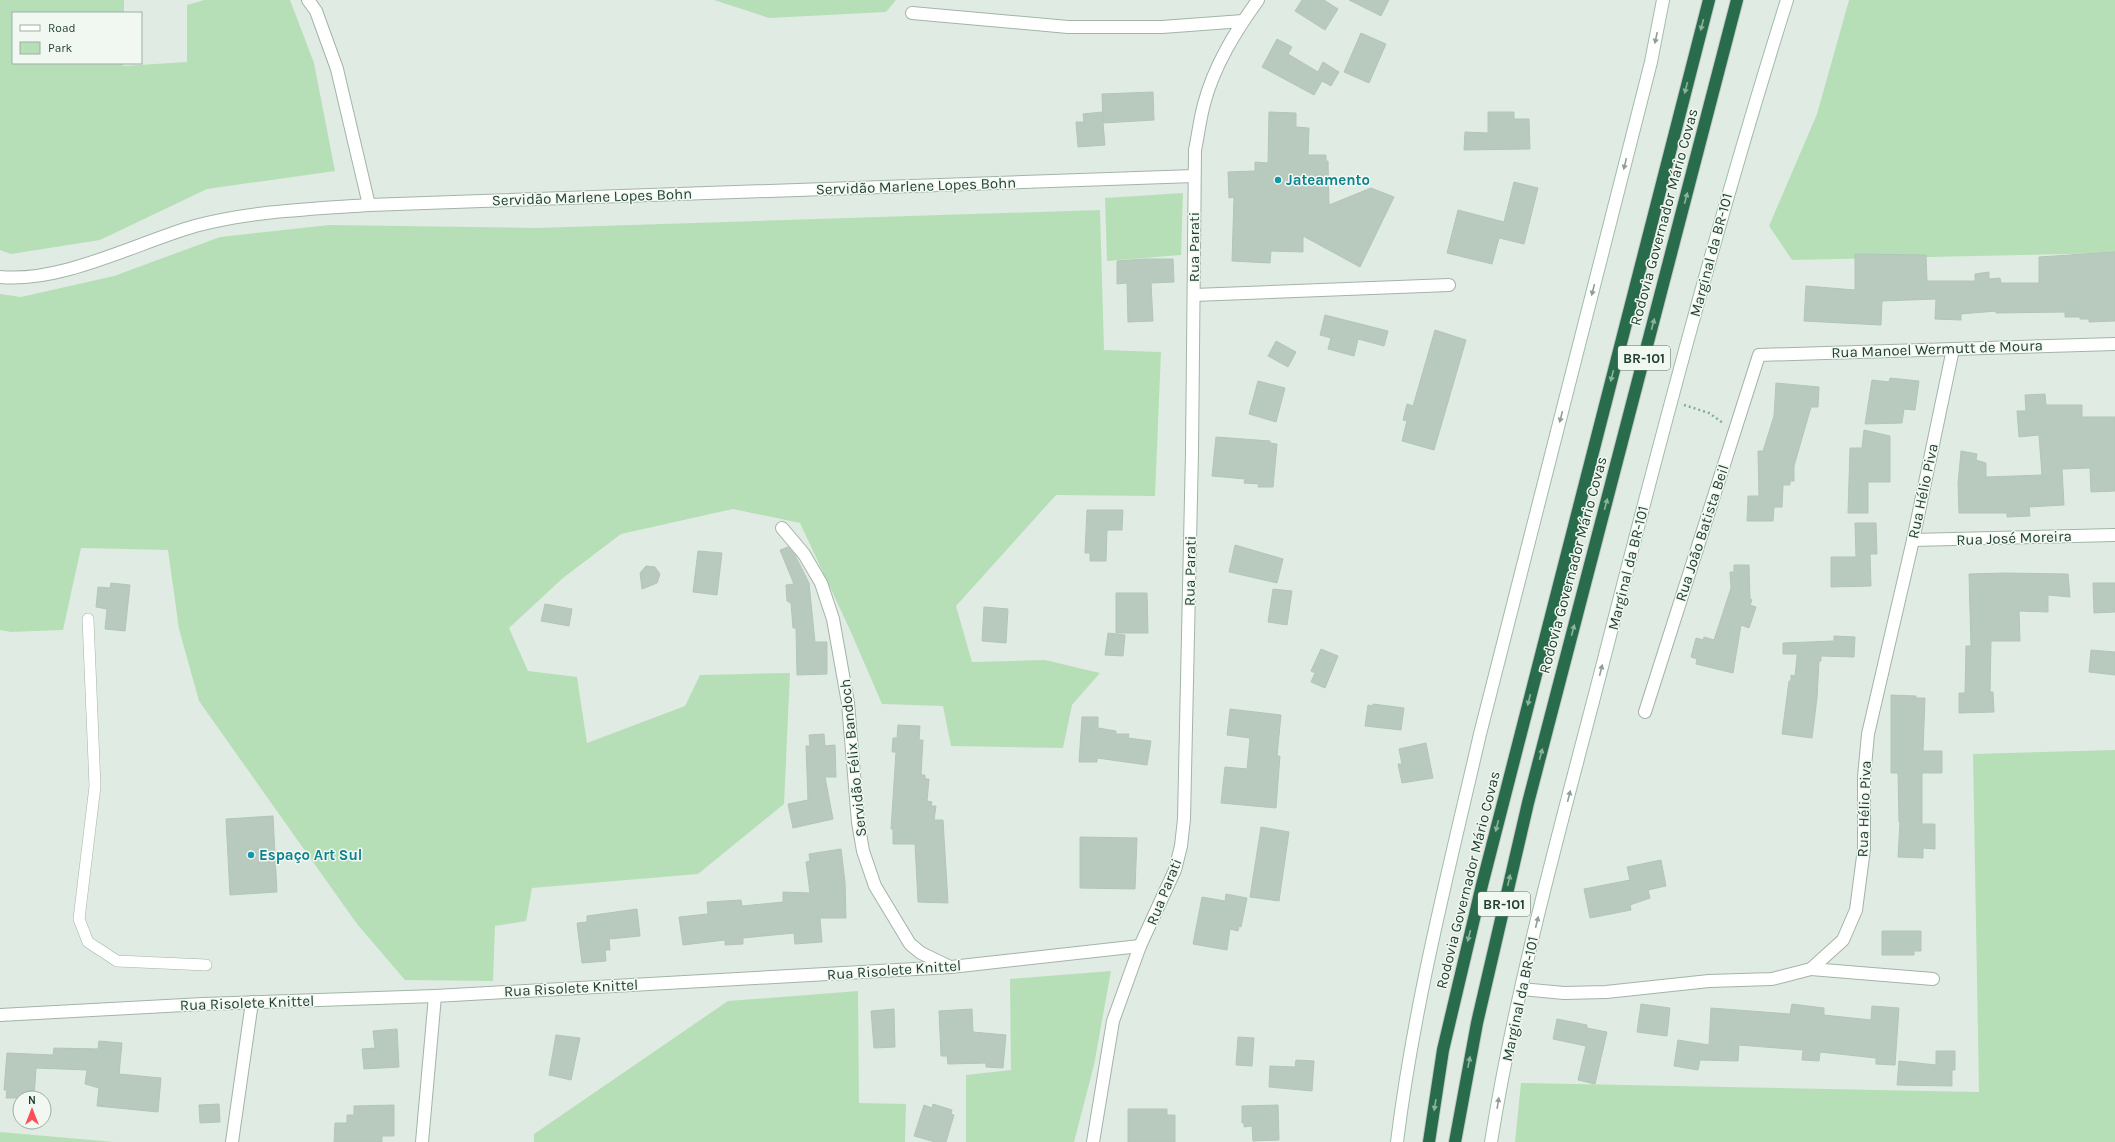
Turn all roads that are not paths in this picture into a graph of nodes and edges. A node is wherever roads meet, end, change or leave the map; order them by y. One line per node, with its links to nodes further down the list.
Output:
1 (308, 0): 10 (street)
2 (1258, 0): 8 (street, Rua Parati)
3 (1663, 0): 34 (street, one-way to 34)
4 (1709, 0): 35 (highway, Rodovia Governador Mário Covas / BR-101, one-way to 35)
5 (1737, 0): 36 (highway, Rodovia Governador Mário Covas / BR-101, one-way to 5)
6 (1787, 0): 27 (street, Marginal da BR-101, one-way to 6)
7 (912, 13): 8 (street)
8 (1243, 21): 9 (street, Rua Parati)
9 (1194, 176): 10 (street, Servidão Marlene Lopes Bohn); 13 (street, Rua Parati)
10 (369, 205): 11 (street, Servidão Marlene Lopes Bohn)
11 (0, 277)
12 (1449, 285): 13 (street)
13 (1194, 295): 22 (street, Rua Parati)
14 (2115, 344): 15 (street, Rua Manoel Wermutt de Moura)
15 (1953, 349): 16 (street, Rua Manoel Wermutt de Moura); 19 (street, Rua Hélio Piva)
16 (1759, 354): 21 (street, Rua João Batista Beil)
17 (782, 528): 24 (street, Servidão Félix Bandoch)
18 (2115, 535): 19 (street, Rua José Moreira)
19 (1913, 540): 25 (street, Rua Hélio Piva)
20 (88, 619): 23 (lane)
21 (1645, 712)
22 (1140, 946): 24 (street, Rua Risolete Knittel); 33 (street, Rua Parati)
23 (206, 965)
24 (951, 967): 28 (street, Rua Risolete Knittel)
25 (1811, 969): 26 (street); 27 (street, Rua Hélio Piva)
26 (1933, 979)
27 (1521, 989): 37 (street, Marginal da BR-101, one-way to 27)
28 (436, 996): 29 (street, Rua Risolete Knittel); 32 (street)
29 (252, 1002): 30 (street, Rua Risolete Knittel); 31 (street)
30 (0, 1015)
31 (232, 1142)
32 (422, 1142)
33 (1093, 1142)
34 (1397, 1142)
35 (1429, 1142)
36 (1456, 1142)
37 (1492, 1142)

